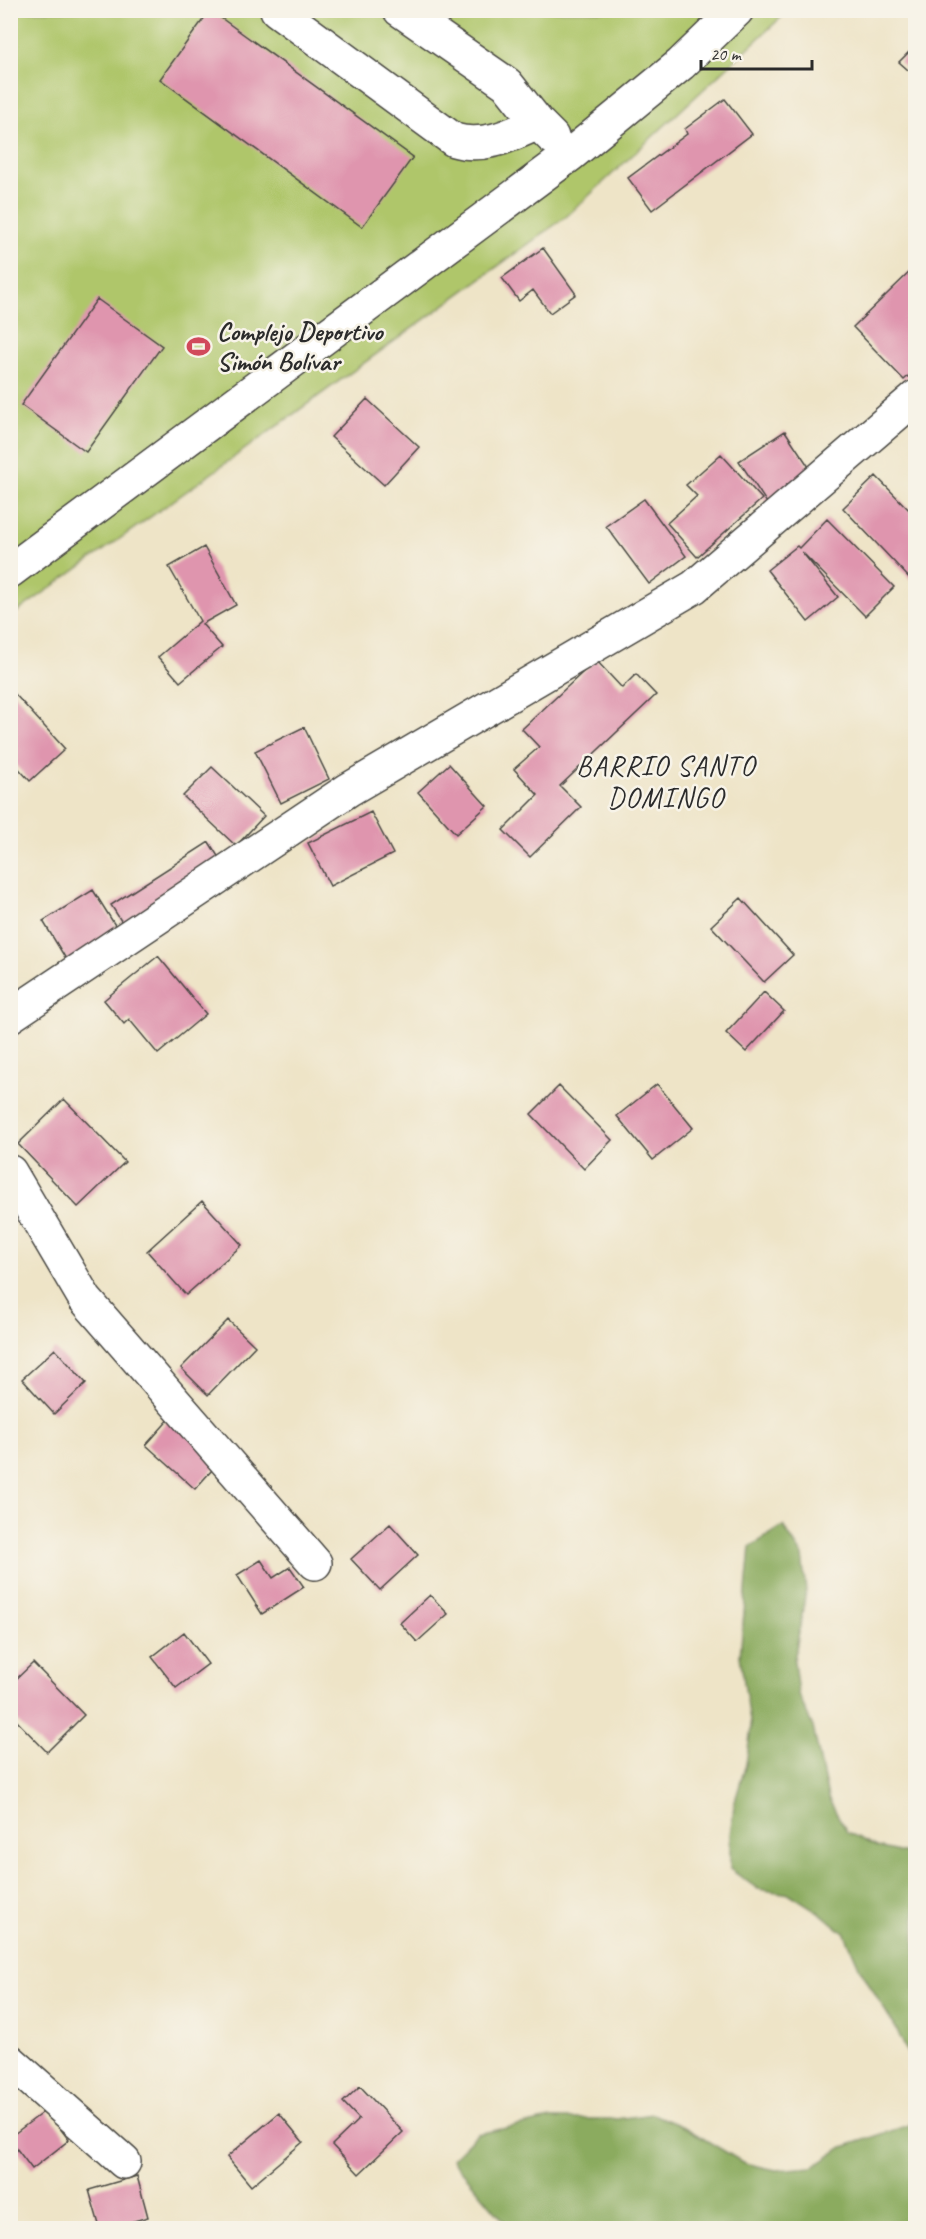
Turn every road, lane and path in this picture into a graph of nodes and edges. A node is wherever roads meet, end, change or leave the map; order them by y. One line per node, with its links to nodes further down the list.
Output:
1 (277, 10): 4 (street)
2 (400, 10): 4 (street)
3 (737, 10): 5 (street)
4 (538, 123): 5 (street)
5 (570, 155): 7 (street)
6 (915, 397): 8 (street)
7 (10, 571)
8 (10, 1016)
9 (10, 1172): 10 (street)
10 (315, 1563)
11 (10, 2061): 12 (street)
12 (124, 2162)

